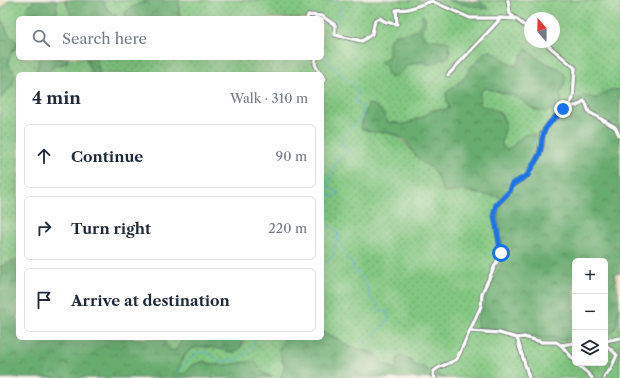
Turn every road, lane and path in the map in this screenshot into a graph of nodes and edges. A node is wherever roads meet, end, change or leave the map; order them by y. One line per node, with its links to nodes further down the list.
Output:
1 (508, 0): 6 (street)
2 (308, 16): 3 (street)
3 (322, 16)
4 (324, 17): 5 (street)
5 (501, 18): 6 (street); 11 (street)
6 (516, 19): 7 (street)
7 (524, 25)
8 (551, 48): 12 (street)
9 (316, 60): 10 (street)
10 (319, 72)
11 (448, 75)
12 (568, 106): 13 (street); 14 (street)
13 (620, 137)
14 (470, 331): 15 (street); 23 (street)
15 (517, 338): 19 (street); 24 (street)
16 (620, 338): 17 (street)
17 (608, 341)
18 (572, 343): 19 (street)
19 (561, 345): 21 (street)
20 (608, 346): 26 (street)
21 (572, 357)
22 (580, 366): 25 (street)
23 (435, 378)
24 (529, 378)
25 (592, 378)
26 (604, 378)

